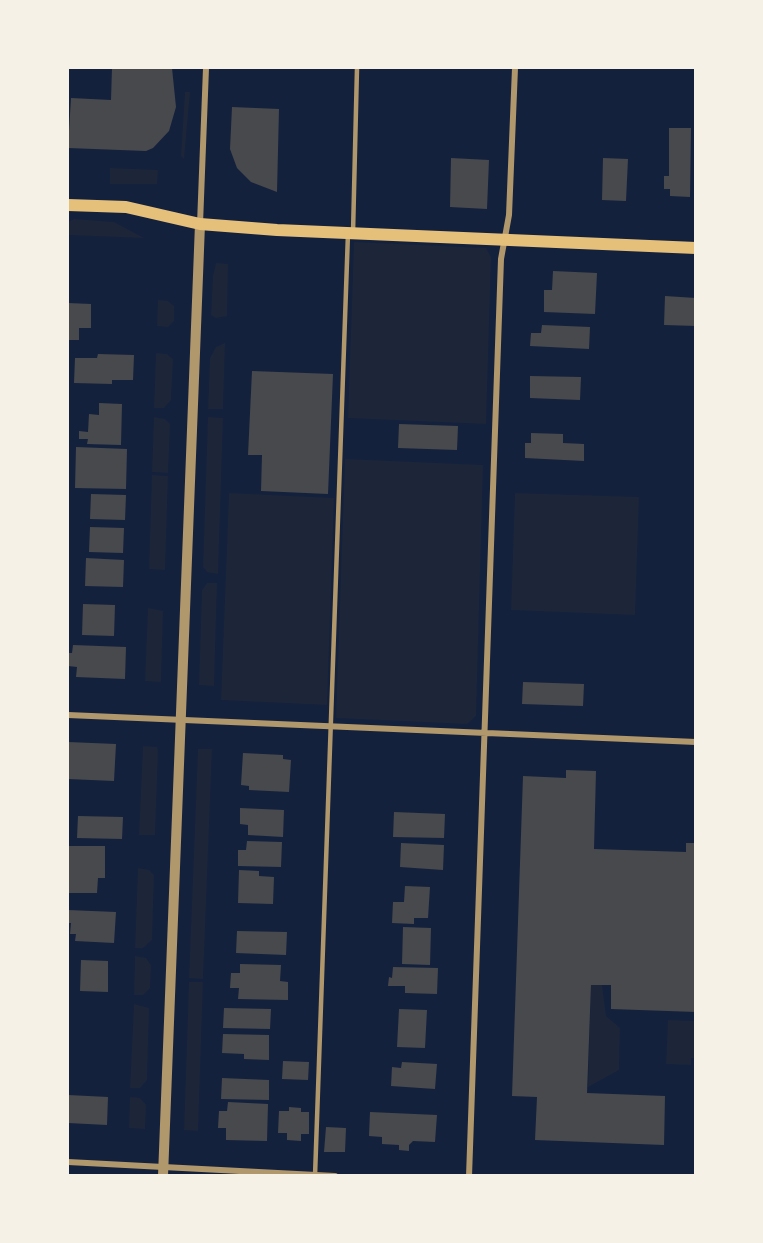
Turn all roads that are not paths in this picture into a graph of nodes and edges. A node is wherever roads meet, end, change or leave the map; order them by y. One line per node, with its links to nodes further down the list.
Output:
1 (206, 68): 5 (street)
2 (357, 68): 6 (lane)
3 (515, 68): 7 (street)
4 (68, 205): 5 (main road)
5 (200, 224): 6 (main road); 10 (street)
6 (350, 233): 7 (main road); 11 (lane)
7 (504, 240): 8 (main road); 12 (street)
8 (696, 248)
9 (68, 715): 10 (street)
10 (179, 719): 11 (street); 15 (street)
11 (330, 726): 12 (street); 16 (lane)
12 (486, 734): 13 (street); 18 (street)
13 (696, 742)
14 (68, 1162): 15 (street)
15 (163, 1171): 16 (street)
16 (315, 1175): 17 (street)
17 (335, 1176)
18 (469, 1176)

